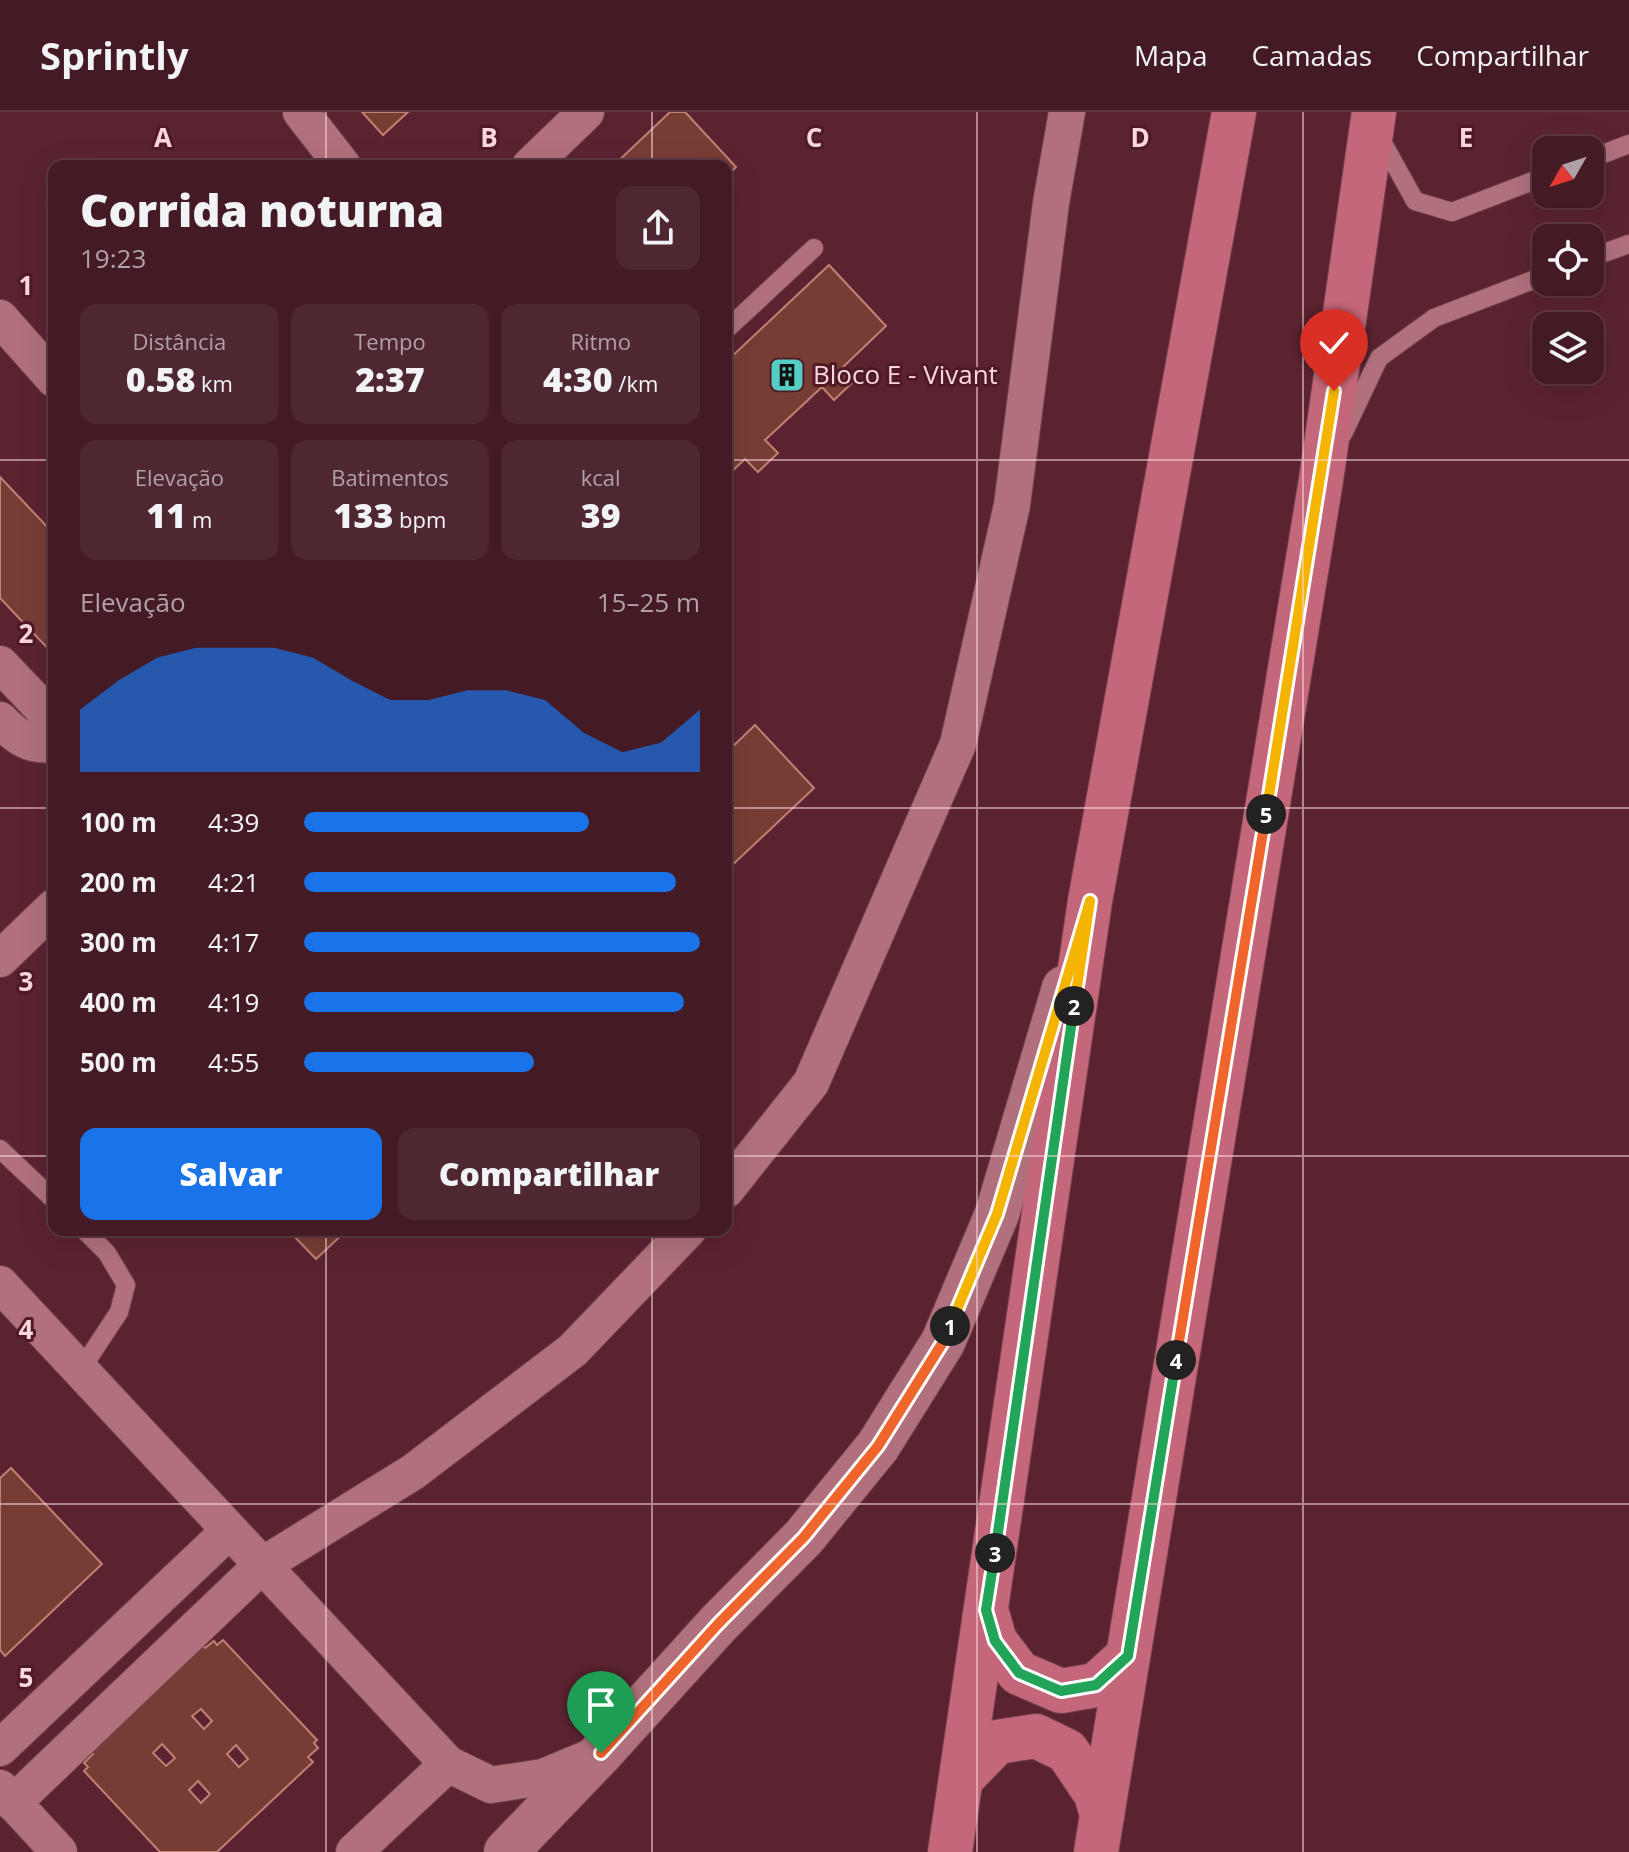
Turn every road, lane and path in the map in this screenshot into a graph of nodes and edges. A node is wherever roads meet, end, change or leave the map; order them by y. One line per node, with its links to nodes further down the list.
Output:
1 (301, 112): 8 (street)
2 (586, 112): 9 (street)
3 (1067, 112): 27 (street)
4 (1234, 112): 23 (main road)
5 (1373, 118): 10 (lane); 18 (main road)
6 (1629, 144): 7 (lane)
7 (1604, 154)
8 (338, 160)
9 (536, 160)
10 (1532, 181)
11 (1629, 244): 13 (lane)
12 (814, 248): 16 (lane)
13 (1604, 253)
14 (1532, 280): 18 (lane)
15 (0, 318): 17 (street)
16 (732, 324)
17 (48, 372)
18 (1321, 480): 36 (main road)
19 (0, 664): 21 (street)
20 (0, 720): 22 (street)
21 (48, 721)
22 (48, 745)
23 (1090, 901): 35 (main road); 38 (street)
24 (48, 913): 25 (street)
25 (0, 959)
26 (0, 1149): 28 (lane)
27 (732, 1182)
28 (48, 1194)
29 (90, 1236): 32 (lane)
30 (682, 1236): 34 (street)
31 (0, 1284): 32 (street)
32 (80, 1371): 33 (street)
33 (228, 1532): 34 (street); 37 (street)
34 (261, 1566): 39 (street); 41 (street)
35 (986, 1610): 36 (main road); 40 (main road)
36 (1128, 1656): 42 (main road)
37 (0, 1748)
38 (601, 1753): 39 (street); 45 (street)
39 (448, 1764): 44 (street)
40 (962, 1778): 42 (main road); 46 (main road)
41 (7, 1795): 43 (street)
42 (1099, 1833)
43 (51, 1849)
44 (354, 1852)
45 (506, 1852)
46 (950, 1852)

